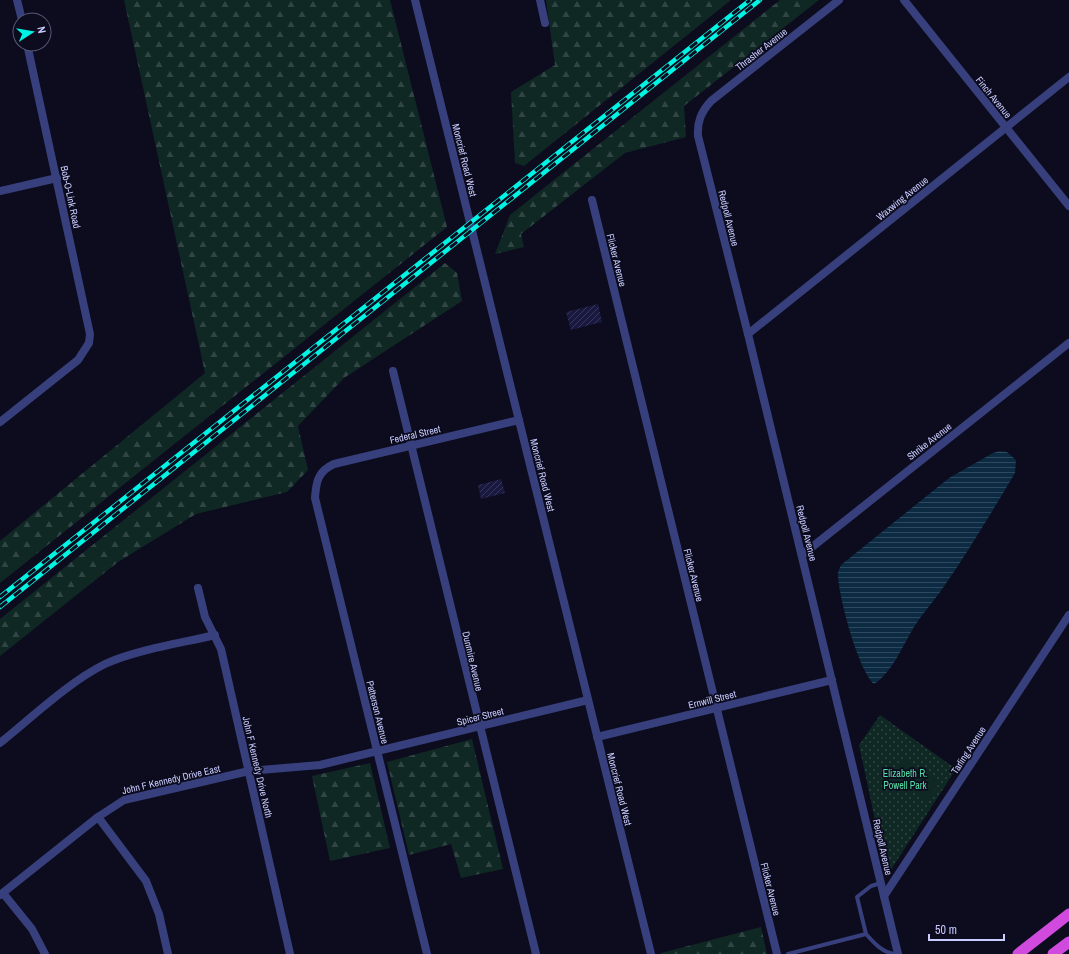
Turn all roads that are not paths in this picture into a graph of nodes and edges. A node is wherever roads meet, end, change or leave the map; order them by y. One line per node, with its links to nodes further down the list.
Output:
1 (17, 0): 6 (street)
2 (416, 0): 19 (street, Moncrief Road West)
3 (540, 0): 7 (street)
4 (839, 0): 10 (street, Thrasher Avenue)
5 (904, 0): 11 (street, Finch Avenue)
6 (20, 12)
7 (545, 23)
8 (29, 52): 12 (street, Bob-O-Link Road)
9 (1069, 77): 11 (street, Waxwing Avenue)
10 (700, 116): 16 (street, Redpoll Avenue)
11 (1006, 128): 15 (street, Finch Avenue); 16 (street, Waxwing Avenue)
12 (57, 178): 13 (street); 20 (street, Bob-O-Link Road)
13 (0, 191)
14 (592, 200): 29 (street, Flicker Avenue)
15 (1069, 206)
16 (748, 334): 23 (street, Redpoll Avenue)
17 (1069, 343): 23 (street, Shrike Avenue)
18 (393, 371): 21 (street, Dunmire Avenue)
19 (519, 420): 21 (street, Federal Street); 28 (street, Moncrief Road West)
20 (0, 422)
21 (411, 445): 22 (street, Federal Street); 30 (street, Dunmire Avenue)
22 (319, 475): 33 (street, Patterson Avenue)
23 (802, 554): 27 (street, Redpoll Avenue)
24 (198, 588): 26 (street, John F Kennedy Drive North)
25 (1069, 615): 38 (street, Tarling Avenue)
26 (215, 635): 32 (street); 34 (street, John F Kennedy Drive North)
27 (832, 680): 29 (street, Ernwill Street); 36 (street, Redpoll Avenue)
28 (588, 700): 30 (street, Spicer Street); 31 (street, Moncrief Road West)
29 (716, 708): 31 (street, Ernwill Street); 48 (street, Flicker Avenue)
30 (479, 727): 33 (street, Spicer Street); 46 (street, Dunmire Avenue)
31 (597, 737): 47 (street, Moncrief Road West)
32 (0, 743)
33 (377, 752): 34 (street, John F Kennedy Drive East); 45 (street, Patterson Avenue)
34 (249, 771): 35 (street, John F Kennedy Drive East); 44 (street, John F Kennedy Drive North)
35 (98, 817): 37 (street, John F Kennedy Drive East); 43 (street)
36 (881, 883): 38 (street, Redpoll Avenue); 40 (lane)
37 (2, 894): 42 (street)
38 (884, 896): 51 (street, Redpoll Avenue)
39 (1069, 914): 52 (highway)
40 (866, 934): 49 (lane); 50 (lane)
41 (1069, 942): 53 (highway)
42 (45, 954)
43 (168, 954)
44 (290, 954)
45 (427, 954)
46 (536, 954)
47 (651, 954)
48 (777, 954)
49 (788, 954)
50 (894, 954)
51 (898, 954)
52 (1018, 954)
53 (1053, 954)

